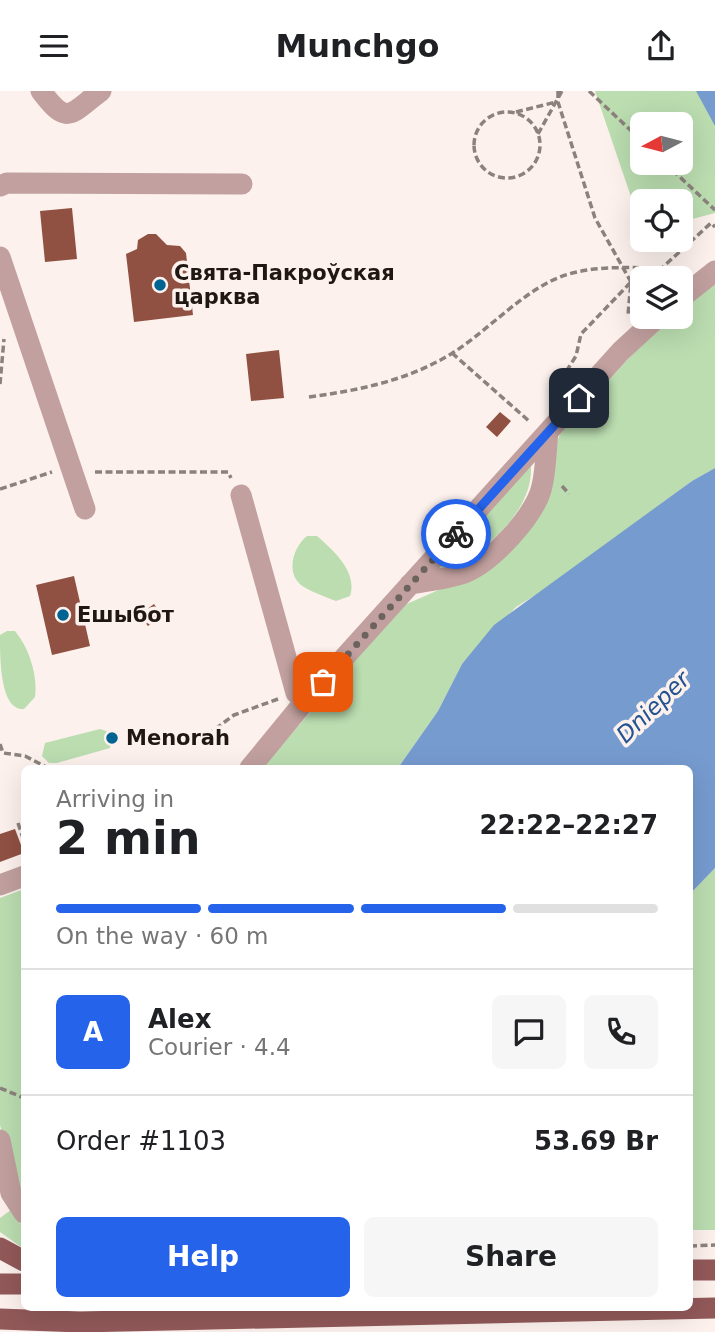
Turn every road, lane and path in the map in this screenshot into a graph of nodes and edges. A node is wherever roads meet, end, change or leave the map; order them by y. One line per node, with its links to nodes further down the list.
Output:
1 (41, 91): 2 (street)
2 (101, 91)
3 (560, 91): 5 (path)
4 (589, 91): 7 (path)
5 (558, 101): 6 (path); 8 (path); 16 (path)
6 (515, 113): 8 (path); 8 (path)
7 (630, 130)
8 (538, 134)
9 (678, 175): 12 (path)
10 (243, 184): 11 (street)
11 (0, 186)
12 (715, 210)
13 (715, 227): 15 (path)
14 (0, 257): 29 (street)
15 (665, 266)
16 (622, 268): 17 (path); 19 (path); 25 (path)
17 (630, 268)
18 (715, 271): 21 (street)
19 (630, 280)
20 (630, 283): 26 (path)
21 (693, 288)
22 (630, 302): 24 (path)
23 (645, 329): 24 (street)
24 (621, 351): 28 (street)
25 (452, 353): 27 (path); 28 (path)
26 (555, 390)
27 (309, 397)
28 (544, 436): 33 (street); 33 (street)
29 (71, 469): 30 (path); 31 (path); 32 (street)
30 (0, 489)
31 (241, 495): 34 (street)
32 (85, 509)
33 (410, 584): 34 (street)
34 (301, 697): 35 (path); 38 (street)
35 (207, 735)
36 (0, 744): 37 (path)
37 (42, 765)
38 (252, 765)
39 (18, 823): 40 (path)
40 (21, 832)
41 (21, 877): 42 (street)
42 (0, 885)
43 (0, 1088): 44 (path)
44 (21, 1097)
45 (0, 1140): 46 (street)
46 (5, 1199): 47 (street)
47 (21, 1211)
48 (715, 1245): 49 (path)
49 (693, 1246)
50 (0, 1248): 51 (main road)
51 (21, 1259)
52 (693, 1270): 53 (main road)
53 (715, 1270)
54 (21, 1283): 55 (main road)
55 (0, 1284)
56 (715, 1308): 57 (main road)
57 (693, 1309)
58 (614, 1311): 60 (main road)
59 (0, 1319): 60 (main road)
60 (77, 1327)

